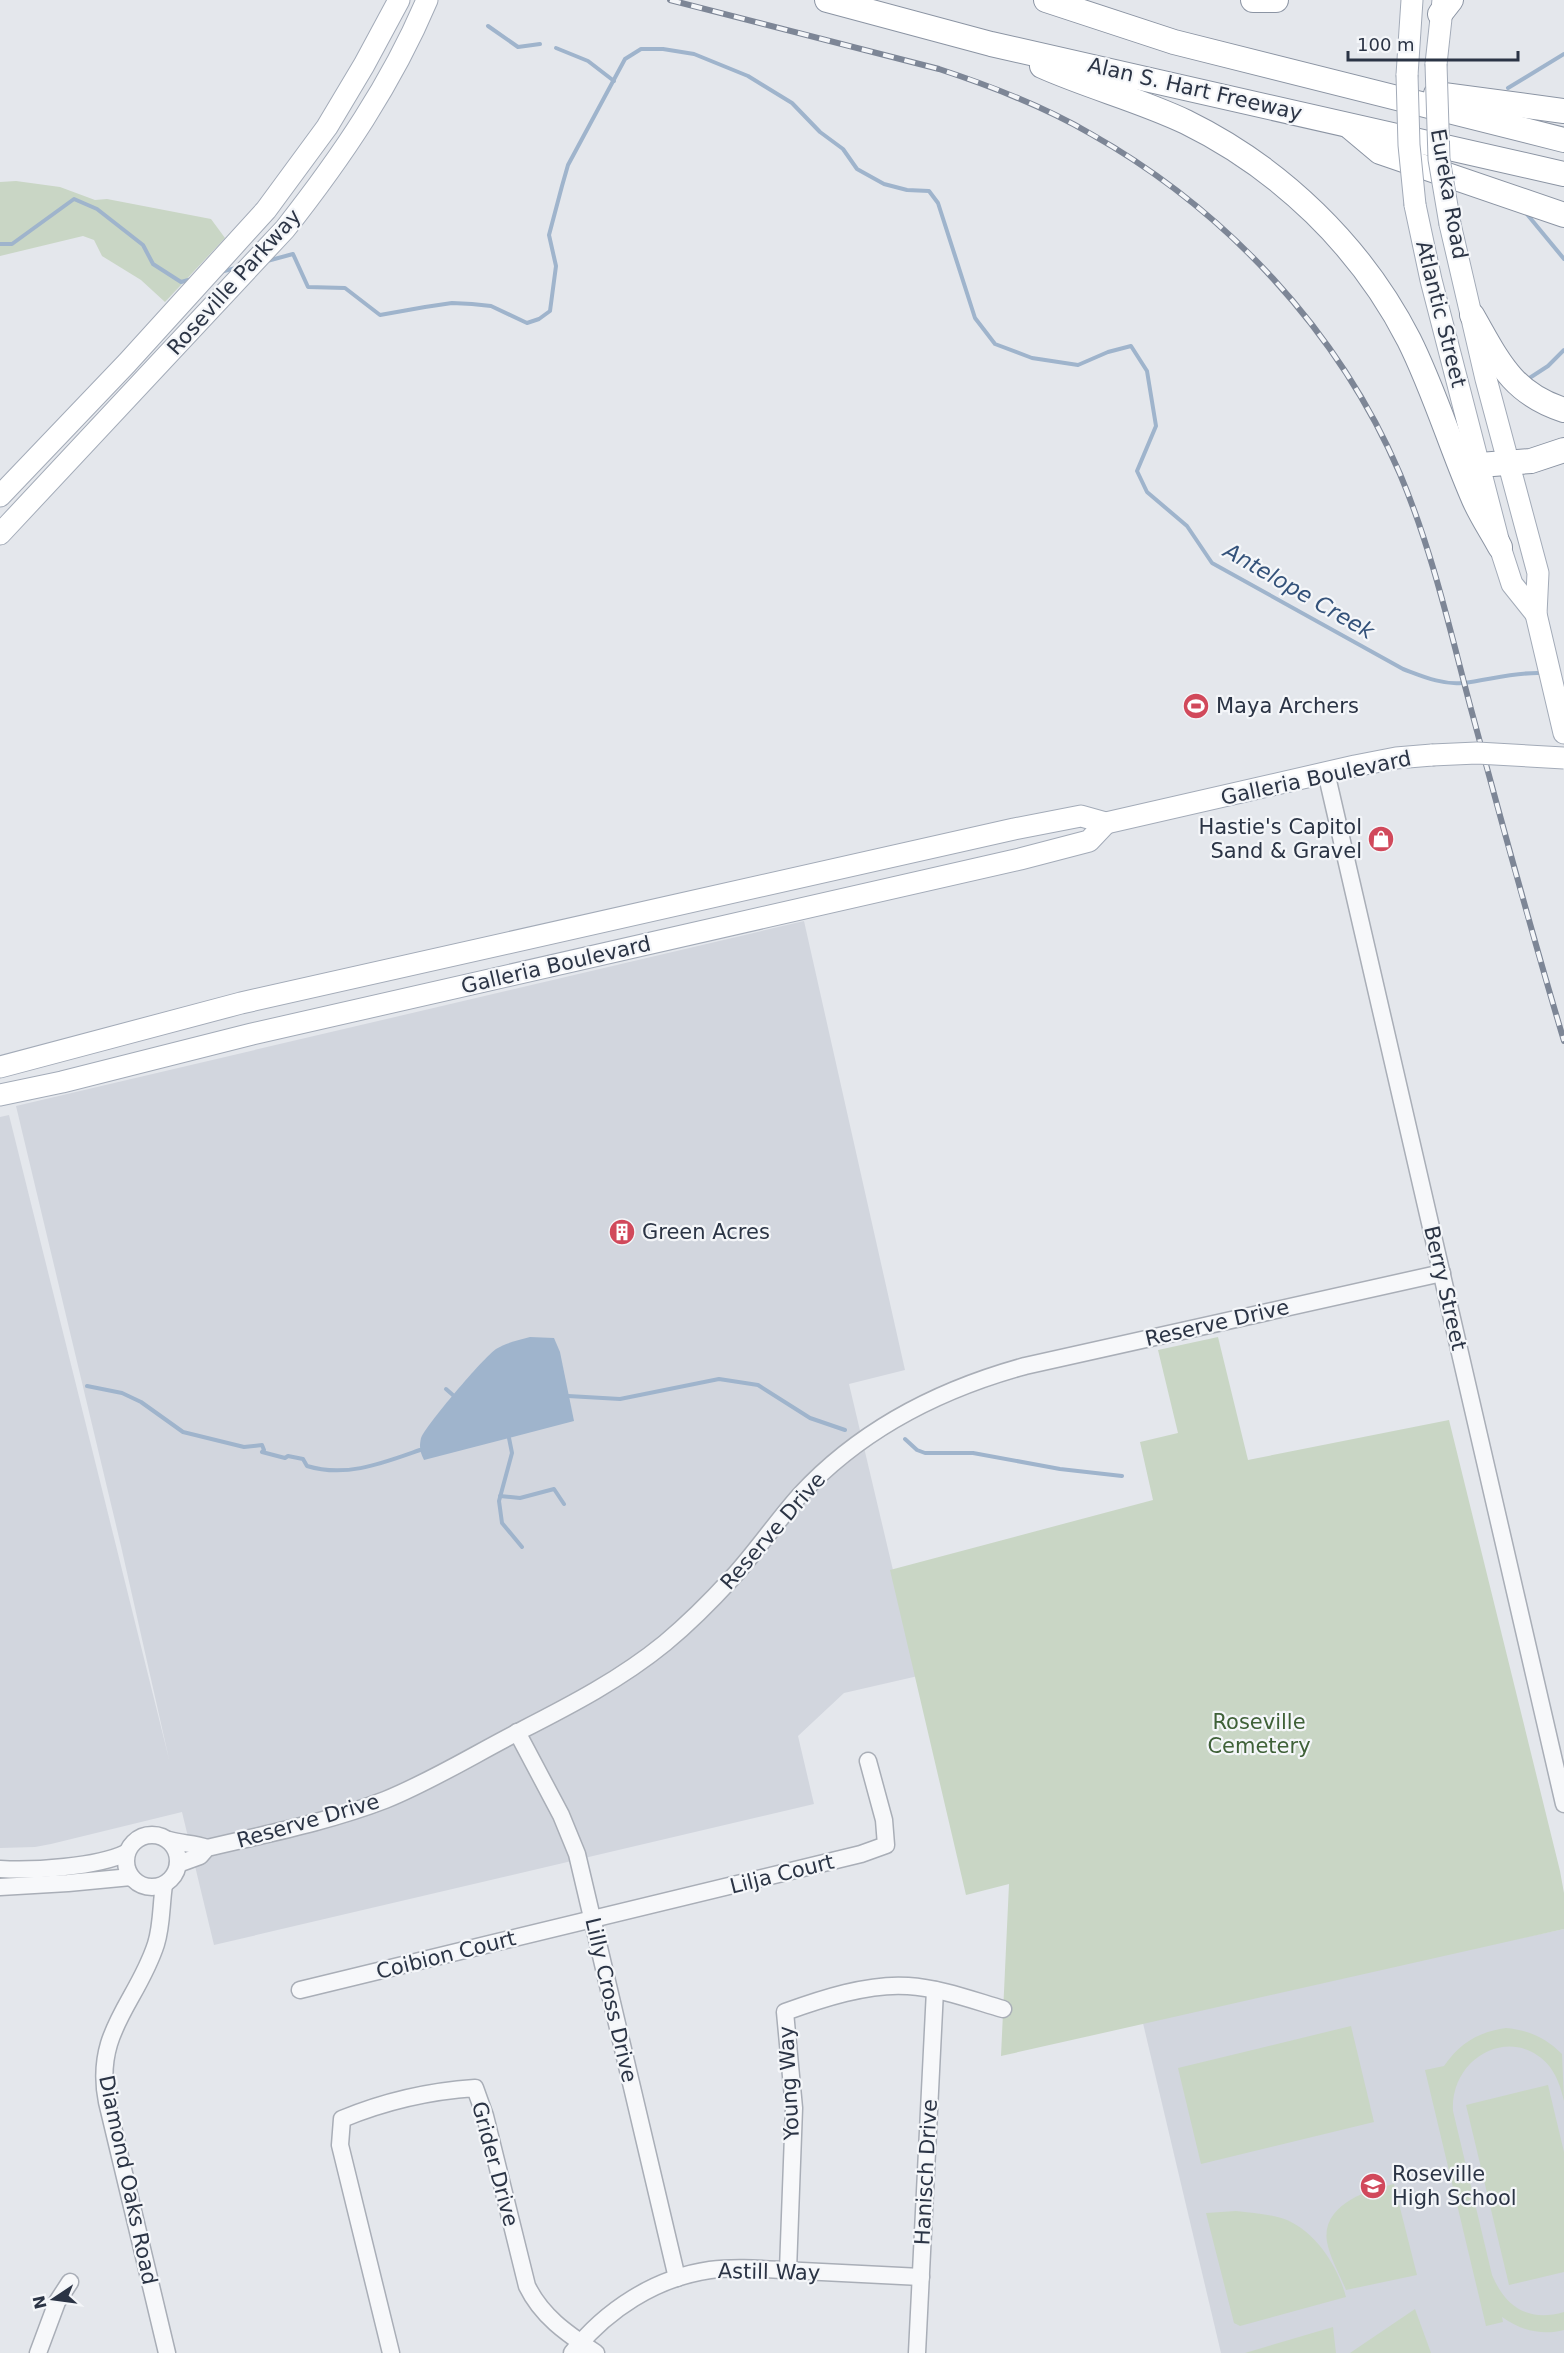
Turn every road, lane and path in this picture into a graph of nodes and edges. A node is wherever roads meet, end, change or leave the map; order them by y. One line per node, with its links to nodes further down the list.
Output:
1 (399, 0): 21 (main road, Roseville Parkway)
2 (827, 0): 9 (highway, Alan S. Hart Freeway)
3 (1046, 0): 10 (highway, Alan S. Hart Freeway)
4 (1253, 0): 5 (highway)
5 (1276, 0)
6 (1413, 0): 20 (main road, Atlantic Street, bridge)
7 (426, 2): 22 (main road, Roseville Parkway)
8 (1445, 4): 16 (main road, Eureka Road, bridge)
9 (991, 44): 12 (highway, Alan S. Hart Freeway); 23 (highway)
10 (1318, 78): 11 (highway); 13 (highway, Alan S. Hart Freeway)
11 (1564, 111)
12 (1345, 123): 14 (highway, Alan S. Hart Freeway); 15 (highway)
13 (1564, 140)
14 (1564, 174)
15 (1564, 215)
16 (1472, 315): 17 (highway); 19 (main road, Atlantic Street)
17 (1564, 410)
18 (1564, 450): 19 (highway)
19 (1509, 463): 20 (highway); 24 (main road, Atlantic Street)
20 (1480, 465): 23 (main road, Atlantic Street)
21 (0, 496)
22 (0, 534)
23 (1500, 547): 24 (main road, Atlantic Street)
24 (1536, 614): 25 (main road, Atlantic Street)
25 (1564, 733)
26 (1564, 758): 27 (main road, Galleria Boulevard, bridge)
27 (1326, 772): 28 (main road, Galleria Boulevard); 33 (street, Berry Street)
28 (1106, 824): 29 (main road, Galleria Boulevard); 32 (main road, Galleria Boulevard)
29 (129, 1033): 30 (main road, Galleria Boulevard); 31 (main road)
30 (0, 1067)
31 (0, 1081)
32 (0, 1095)
33 (1442, 1273): 34 (street, Reserve Drive); 36 (street, Berry Street)
34 (517, 1732): 38 (street, Reserve Drive); 45 (street, Lilly Cross Drive)
35 (868, 1761): 45 (street, Lilja Court)
36 (1564, 1804)
37 (169, 1840): 38 (street, Reserve Drive); 39 (street); 40 (street)
38 (207, 1848): 40 (street, Reserve Drive)
39 (126, 1853): 41 (street); 42 (street)
40 (178, 1864): 43 (street)
41 (0, 1869)
42 (130, 1877): 43 (street); 44 (street)
43 (156, 1886): 55 (street, Diamond Oaks Road)
44 (0, 1887)
45 (592, 1920): 46 (street, Coibion Court); 51 (street, Lilly Cross Drive)
46 (300, 1990)
47 (935, 1990): 48 (street, Young Way); 49 (street, Young Way); 50 (street, Hanisch Drive)
48 (1003, 2009)
49 (788, 2270): 50 (street, Astill Way); 51 (street, Astill Way)
50 (921, 2277): 58 (street, Hanisch Drive)
51 (677, 2278): 53 (street, Astill Way)
52 (70, 2282): 54 (street)
53 (576, 2348): 56 (street, Grider Drive); 57 (street)
54 (38, 2353)
55 (167, 2353)
56 (391, 2353)
57 (596, 2353)
58 (917, 2353)

